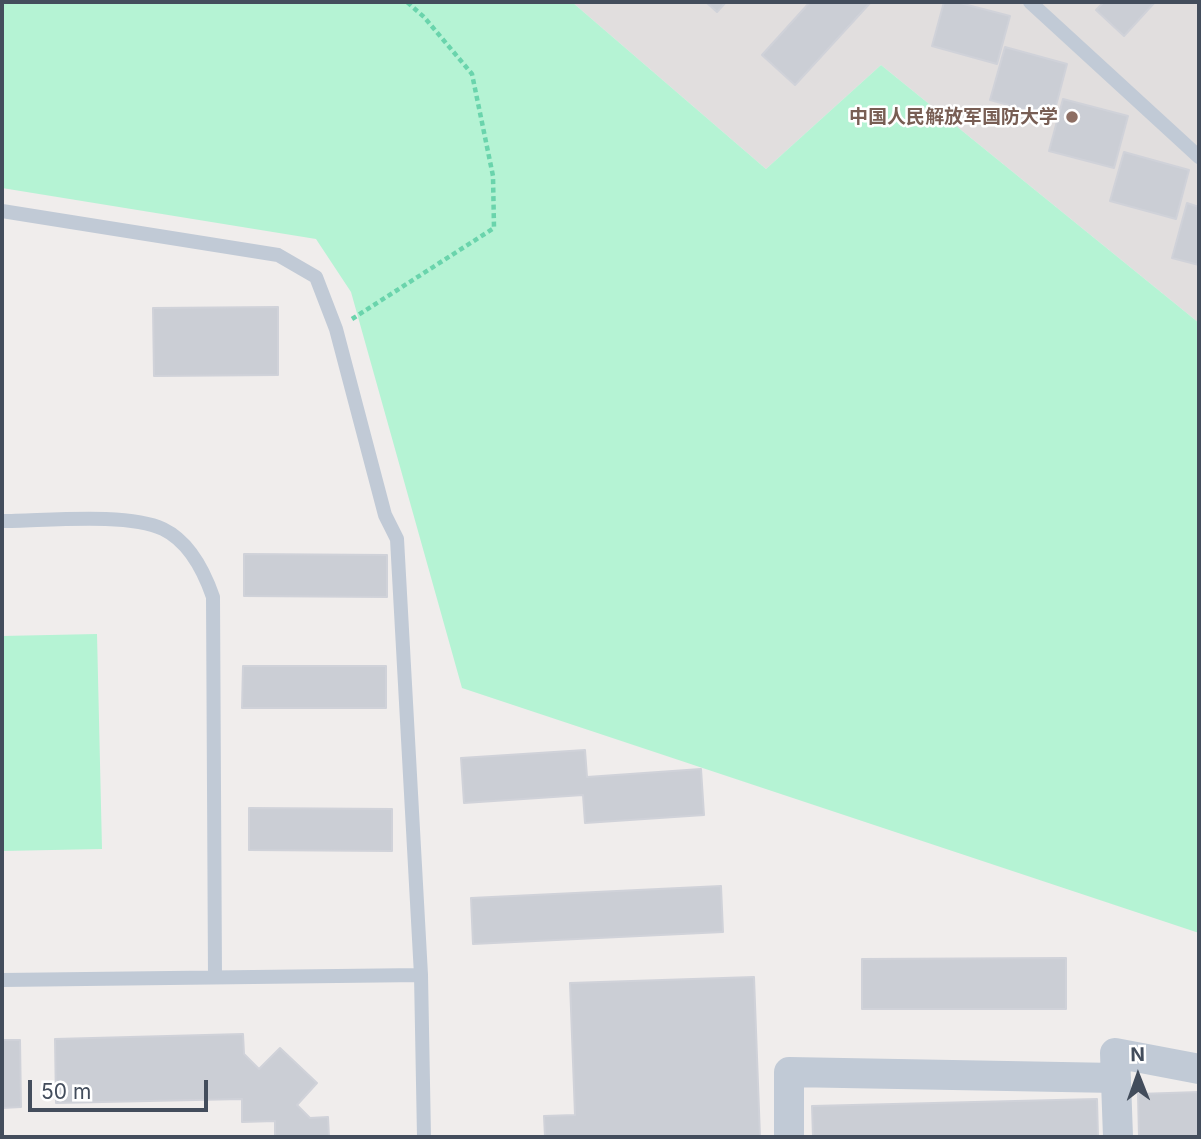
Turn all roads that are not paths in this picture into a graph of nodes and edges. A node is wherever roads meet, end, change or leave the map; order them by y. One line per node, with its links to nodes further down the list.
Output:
1 (1030, 2): 2 (lane)
2 (1199, 158)
3 (2, 211): 5 (lane)
4 (2, 521): 6 (lane)
5 (421, 975): 6 (lane); 10 (lane)
6 (215, 977): 7 (lane)
7 (2, 979)
8 (1199, 1069): 9 (street)
9 (1116, 1078): 11 (street); 12 (street)
10 (424, 1137)
11 (789, 1137)
12 (1118, 1137)

